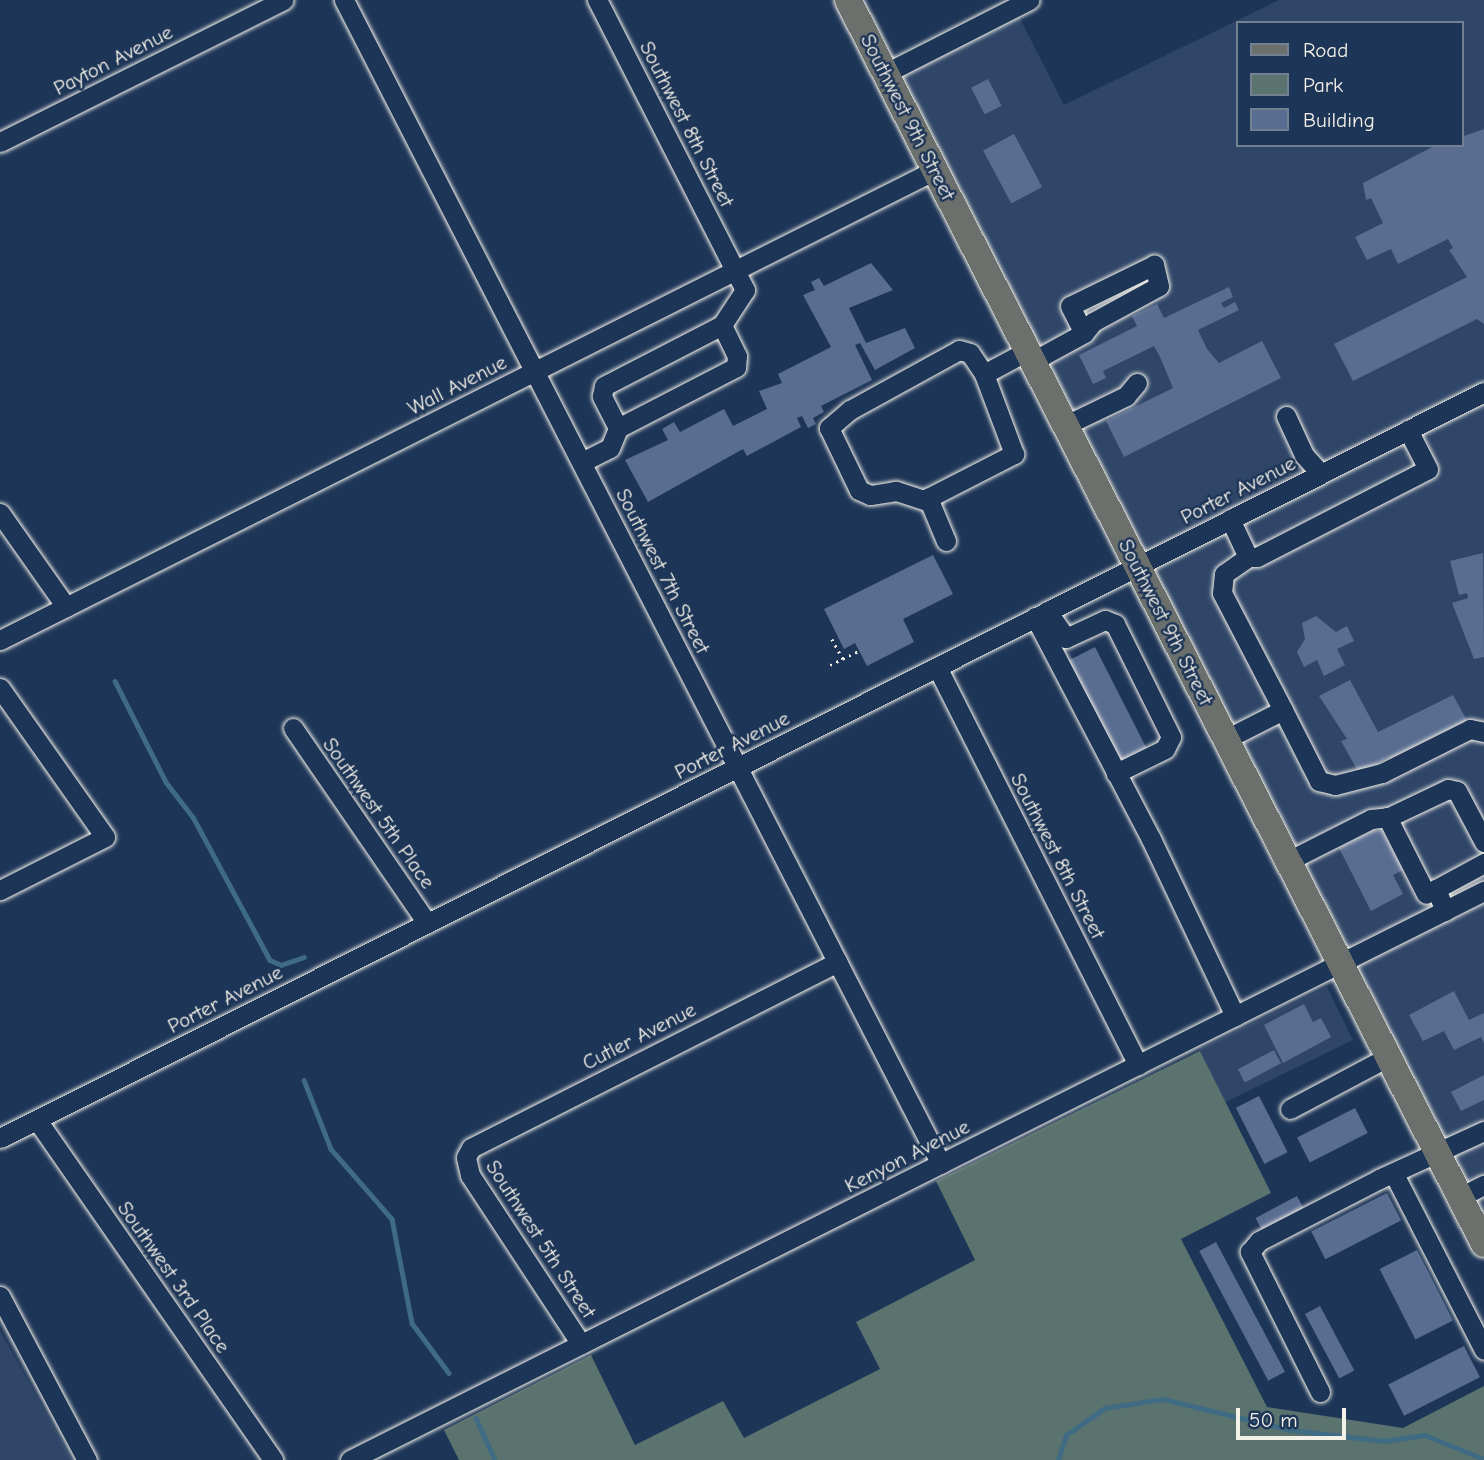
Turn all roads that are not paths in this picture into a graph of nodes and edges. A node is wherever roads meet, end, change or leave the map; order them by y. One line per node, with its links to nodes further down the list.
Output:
1 (283, 0): 7 (street, Payton Avenue)
2 (344, 0): 13 (street, Southwest 7th Street)
3 (597, 0): 9 (street, Southwest 8th Street)
4 (848, 0): 6 (main road, Southwest 9th Street)
5 (1029, 0): 6 (street)
6 (886, 73): 8 (main road, Southwest 9th Street)
7 (0, 142)
8 (935, 170): 9 (street, Wall Avenue); 12 (main road, Southwest 9th Street)
9 (736, 270): 10 (street); 13 (street, Wall Avenue)
10 (722, 325): 19 (street); 19 (street)
11 (1084, 333): 12 (street)
12 (1030, 356): 14 (street); 18 (main road, Southwest 9th Street)
13 (535, 371): 21 (street, Southwest 7th Street); 29 (street, Wall Avenue)
14 (984, 374): 23 (street); 23 (street)
15 (1137, 383): 18 (street)
16 (1484, 392): 20 (street, Porter Avenue)
17 (1286, 416): 22 (street)
18 (1066, 425): 28 (main road, Southwest 9th Street)
19 (618, 428): 21 (street)
20 (1408, 430): 22 (street, Porter Avenue); 27 (street)
21 (582, 462): 38 (street, Southwest 7th Street)
22 (1321, 474): 25 (street, Porter Avenue)
23 (927, 502): 26 (street)
24 (0, 513): 29 (street)
25 (1230, 519): 27 (street); 28 (street, Porter Avenue)
26 (946, 541)
27 (1248, 557): 34 (street)
28 (1138, 566): 30 (street, Porter Avenue); 37 (main road, Southwest 9th Street)
29 (66, 607): 31 (street, Wall Avenue)
30 (1041, 614): 32 (street, Porter Avenue); 39 (street); 39 (street)
31 (0, 640)
32 (937, 667): 38 (street, Porter Avenue); 53 (street, Southwest 8th Street)
33 (0, 688): 44 (street)
34 (1283, 710): 36 (street); 37 (street)
35 (293, 728): 48 (street, Southwest 5th Place)
36 (1484, 732)
37 (1226, 739): 42 (main road, Southwest 9th Street)
38 (738, 767): 48 (street, Porter Avenue); 49 (street, Southwest 7th Street)
39 (1116, 774): 51 (street)
40 (1387, 817): 41 (street); 42 (street); 46 (street)
41 (1484, 842)
42 (1288, 861): 50 (main road, Southwest 9th Street)
43 (1484, 863): 46 (street)
44 (0, 890)
45 (1484, 891): 47 (street, Kenyon Avenue)
46 (1430, 893): 47 (street)
47 (1437, 915): 50 (street, Kenyon Avenue)
48 (427, 923): 55 (street, Porter Avenue)
49 (838, 962): 59 (street, Cutler Avenue); 60 (street, Southwest 7th Street)
50 (1341, 963): 51 (street, Kenyon Avenue); 52 (main road, Southwest 9th Street)
51 (1235, 1017): 53 (street, Kenyon Avenue)
52 (1388, 1057): 54 (street); 58 (main road, Southwest 9th Street)
53 (1138, 1065): 60 (street, Kenyon Avenue)
54 (1290, 1109)
55 (37, 1120): 57 (street, Porter Avenue); 70 (street, Southwest 3rd Place)
56 (1484, 1131): 58 (street)
57 (0, 1138)
58 (1438, 1154): 61 (street); 63 (main road, Southwest 9th Street)
59 (466, 1157): 66 (street, Southwest 5th Street)
60 (941, 1164): 66 (street, Kenyon Avenue)
61 (1395, 1176): 67 (street); 68 (street)
62 (1484, 1185): 63 (street)
63 (1460, 1197): 64 (main road, Southwest 9th Street)
64 (1484, 1244)
65 (0, 1296): 69 (street)
66 (581, 1344): 71 (street, Kenyon Avenue)
67 (1484, 1350)
68 (1320, 1392)
69 (87, 1460)
70 (273, 1460)
71 (350, 1460)

